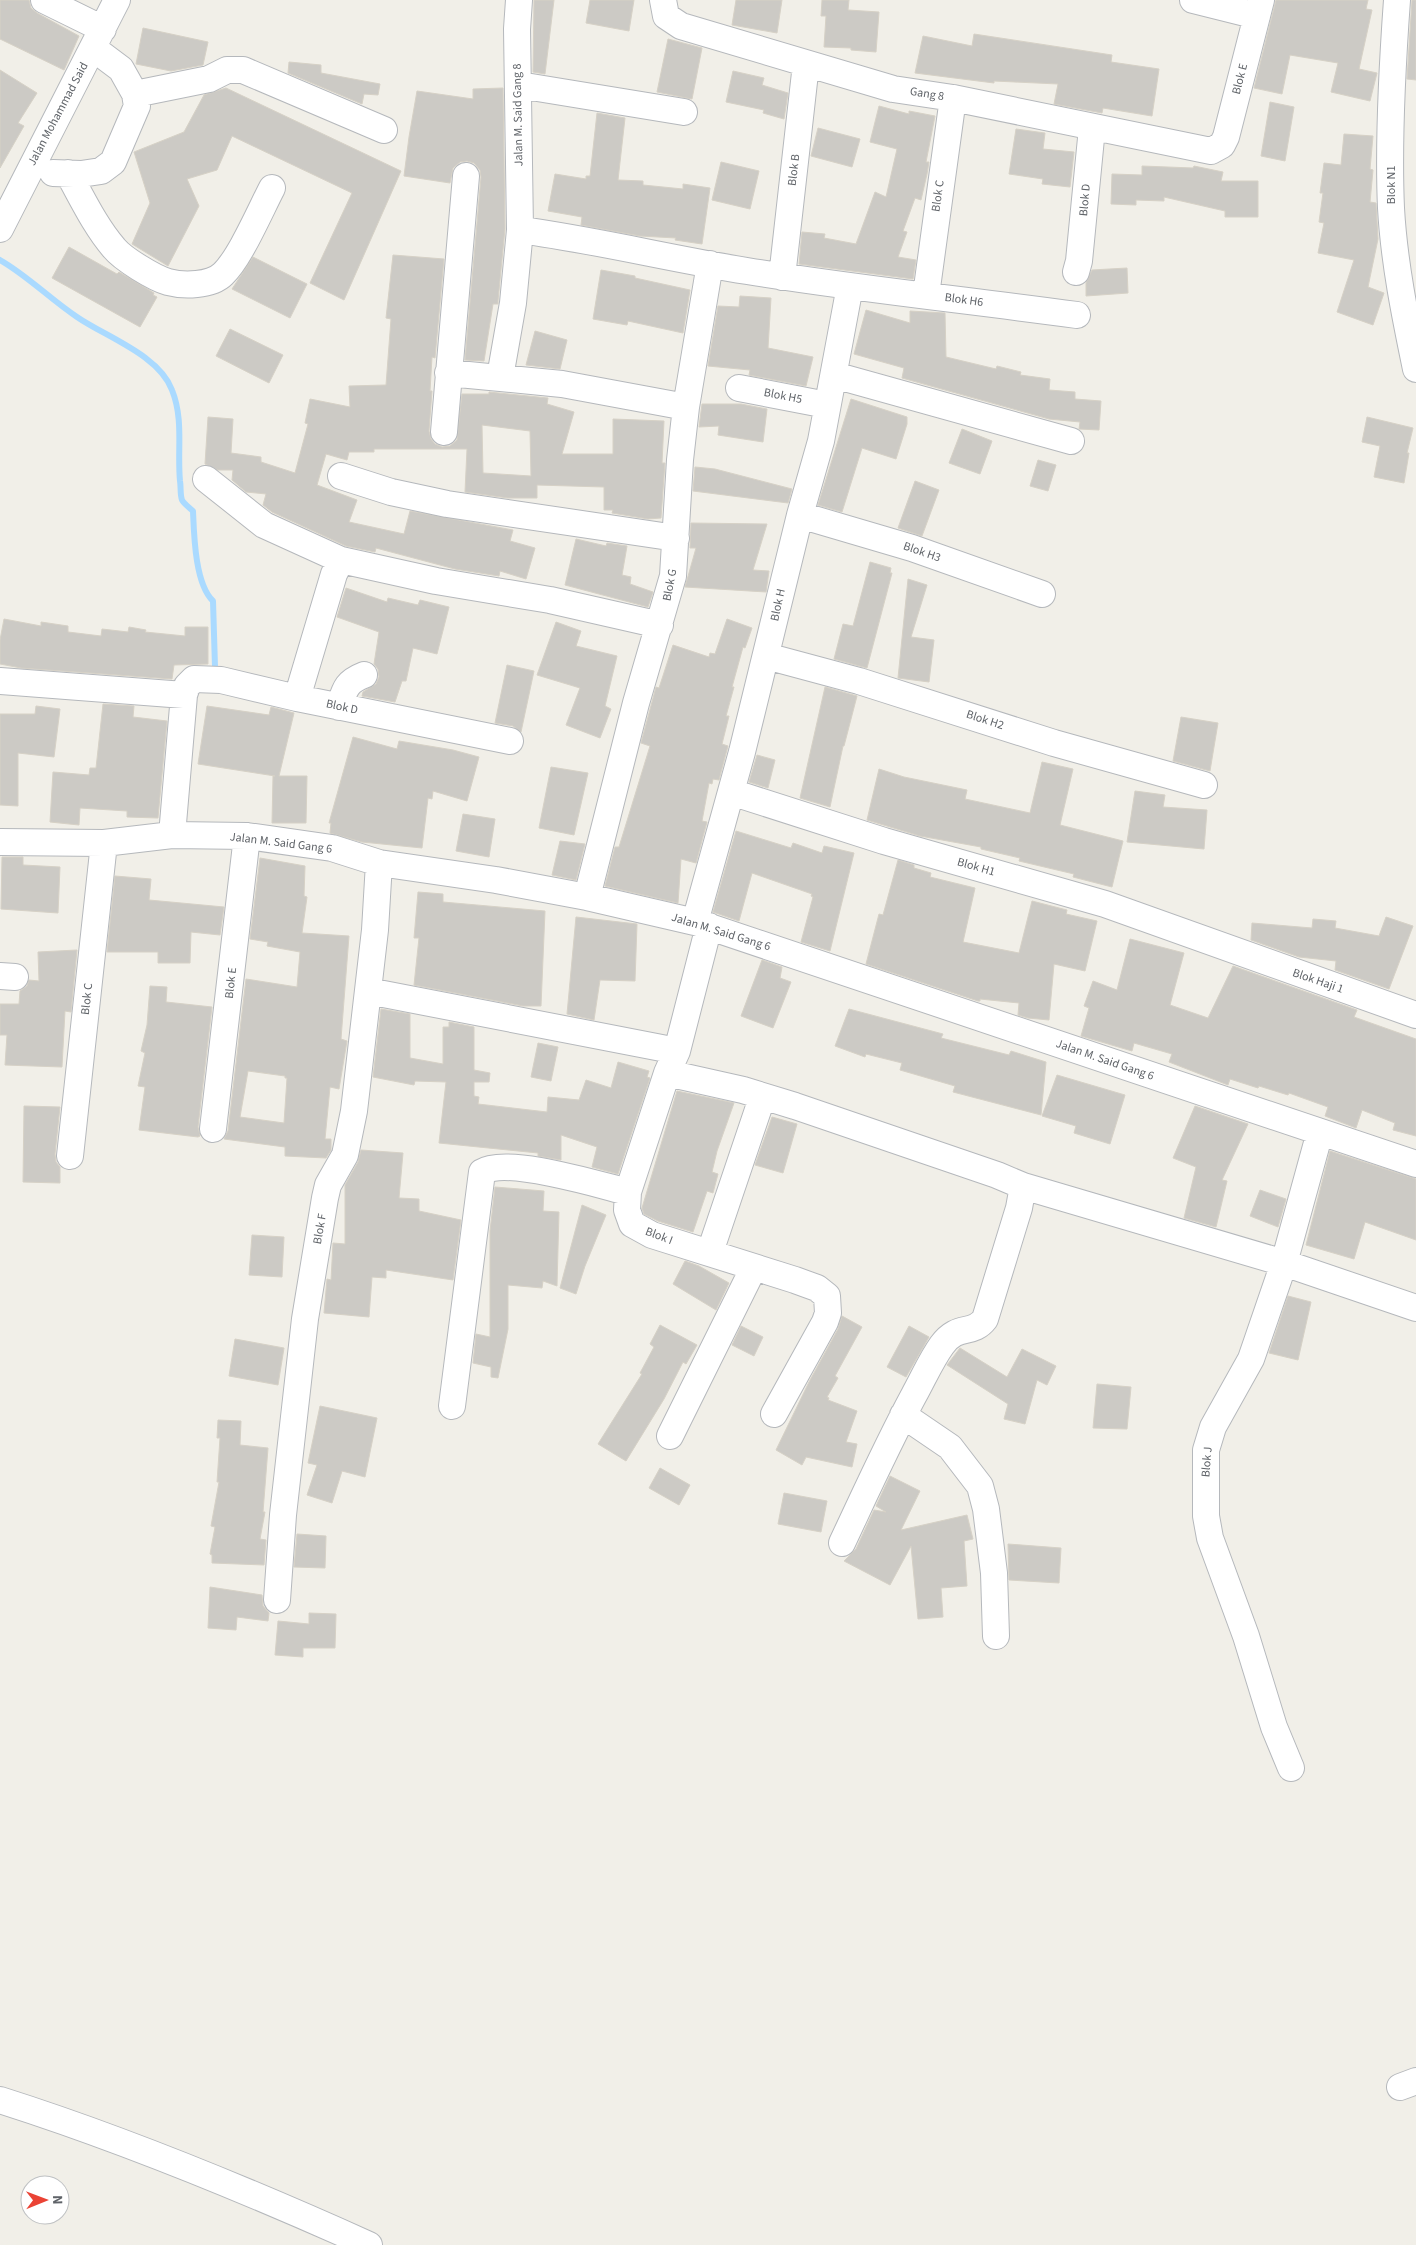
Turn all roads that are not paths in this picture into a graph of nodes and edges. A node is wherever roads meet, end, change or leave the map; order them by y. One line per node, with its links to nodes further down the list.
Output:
1 (44, 0): 8 (street)
2 (117, 0): 8 (street, Jalan Mohammad Said)
3 (519, 0): 10 (street, Jalan M. Said Gang 8)
4 (662, 0): 9 (street, Gang 8)
5 (1193, 0): 7 (street)
6 (1397, 0): 29 (street, Blok N1)
7 (1259, 8): 16 (street, Blok E)
8 (98, 38): 11 (street); 17 (street, Jalan Mohammad Said)
9 (806, 64): 12 (street, Gang 8); 25 (street, Blok B)
10 (519, 84): 13 (street); 22 (street, Jalan M. Said Gang 8)
11 (134, 94): 15 (street); 18 (street)
12 (954, 98): 14 (street, Gang 8); 27 (street, Blok C)
13 (684, 112)
14 (1092, 128): 16 (street, Gang 8); 24 (street, Blok D)
15 (384, 130)
16 (1211, 151)
17 (28, 172): 18 (street); 21 (street, Jalan Mohammad Said)
18 (68, 173): 20 (street)
19 (466, 176): 30 (street)
20 (272, 188)
21 (1, 227)
22 (520, 230): 23 (street, Blok H6); 32 (street, Jalan M. Said Gang 8)
23 (710, 264): 25 (street, Blok H6); 35 (street, Blok G)
24 (1076, 272)
25 (782, 276): 26 (street, Blok H6)
26 (850, 286): 27 (street, Blok H6); 31 (street, Blok H)
27 (926, 295): 28 (street, Blok H6)
28 (1078, 315)
29 (1416, 369)
30 (448, 373): 32 (street); 36 (street)
31 (834, 375): 34 (street, Blok H); 37 (street)
32 (500, 377): 35 (street)
33 (739, 388): 34 (street, Blok H5)
34 (827, 405): 40 (street, Blok H)
35 (686, 407): 41 (street, Blok G)
36 (444, 432)
37 (1071, 441)
38 (341, 476): 41 (street)
39 (206, 479): 42 (street)
40 (800, 515): 43 (street, Blok H3); 45 (street, Blok H)
41 (676, 538): 44 (street, Blok G)
42 (341, 560): 44 (street); 49 (street)
43 (1042, 594)
44 (660, 625): 59 (street, Blok G)
45 (766, 656): 52 (street, Blok H2); 53 (street, Blok H)
46 (364, 675): 50 (street)
47 (0, 681): 48 (street, Blok D)
48 (189, 687): 49 (street, Blok D); 54 (street)
49 (297, 698): 50 (street, Blok D)
50 (340, 707): 51 (street, Blok D)
51 (510, 741)
52 (1204, 784)
53 (731, 792): 60 (street, Blok H); 61 (street, Blok H1)
54 (172, 835): 55 (street, Jalan M. Said Gang 6); 57 (street, Jalan M. Said Gang 6)
55 (247, 836): 58 (street, Jalan M. Said Gang 6); 66 (street, Blok E)
56 (0, 842): 57 (street, Jalan M. Said Gang 6)
57 (104, 843): 68 (street, Blok C)
58 (379, 863): 59 (street, Jalan M. Said Gang 6); 62 (street, Blok F)
59 (587, 897): 60 (street, Jalan M. Said Gang 6)
60 (702, 924): 64 (street, Blok I); 67 (street, Jalan M. Said Gang 6)
61 (1220, 946): 63 (street, Blok Haji 1)
62 (368, 992): 64 (street); 81 (street, Blok F)
63 (1416, 1015)
64 (672, 1062): 65 (street); 71 (street, Blok I)
65 (762, 1098): 70 (street); 72 (street)
66 (213, 1129)
67 (1320, 1132): 69 (street, Jalan M. Said Gang 6); 73 (street, Blok J)
68 (70, 1156)
69 (1416, 1164)
70 (1023, 1186): 73 (street); 78 (street)
71 (628, 1192): 72 (street, Blok I); 76 (street)
72 (710, 1252): 74 (street, Blok I)
73 (1284, 1263): 75 (street); 83 (street, Blok J)
74 (754, 1267): 77 (street, Blok I); 79 (street)
75 (1416, 1308)
76 (452, 1406)
77 (774, 1414)
78 (903, 1415): 80 (street); 82 (street)
79 (670, 1436)
80 (842, 1544)
81 (277, 1600)
82 (996, 1636)
83 (1291, 1768)
84 (0, 2100): 85 (street)
85 (369, 2245)

